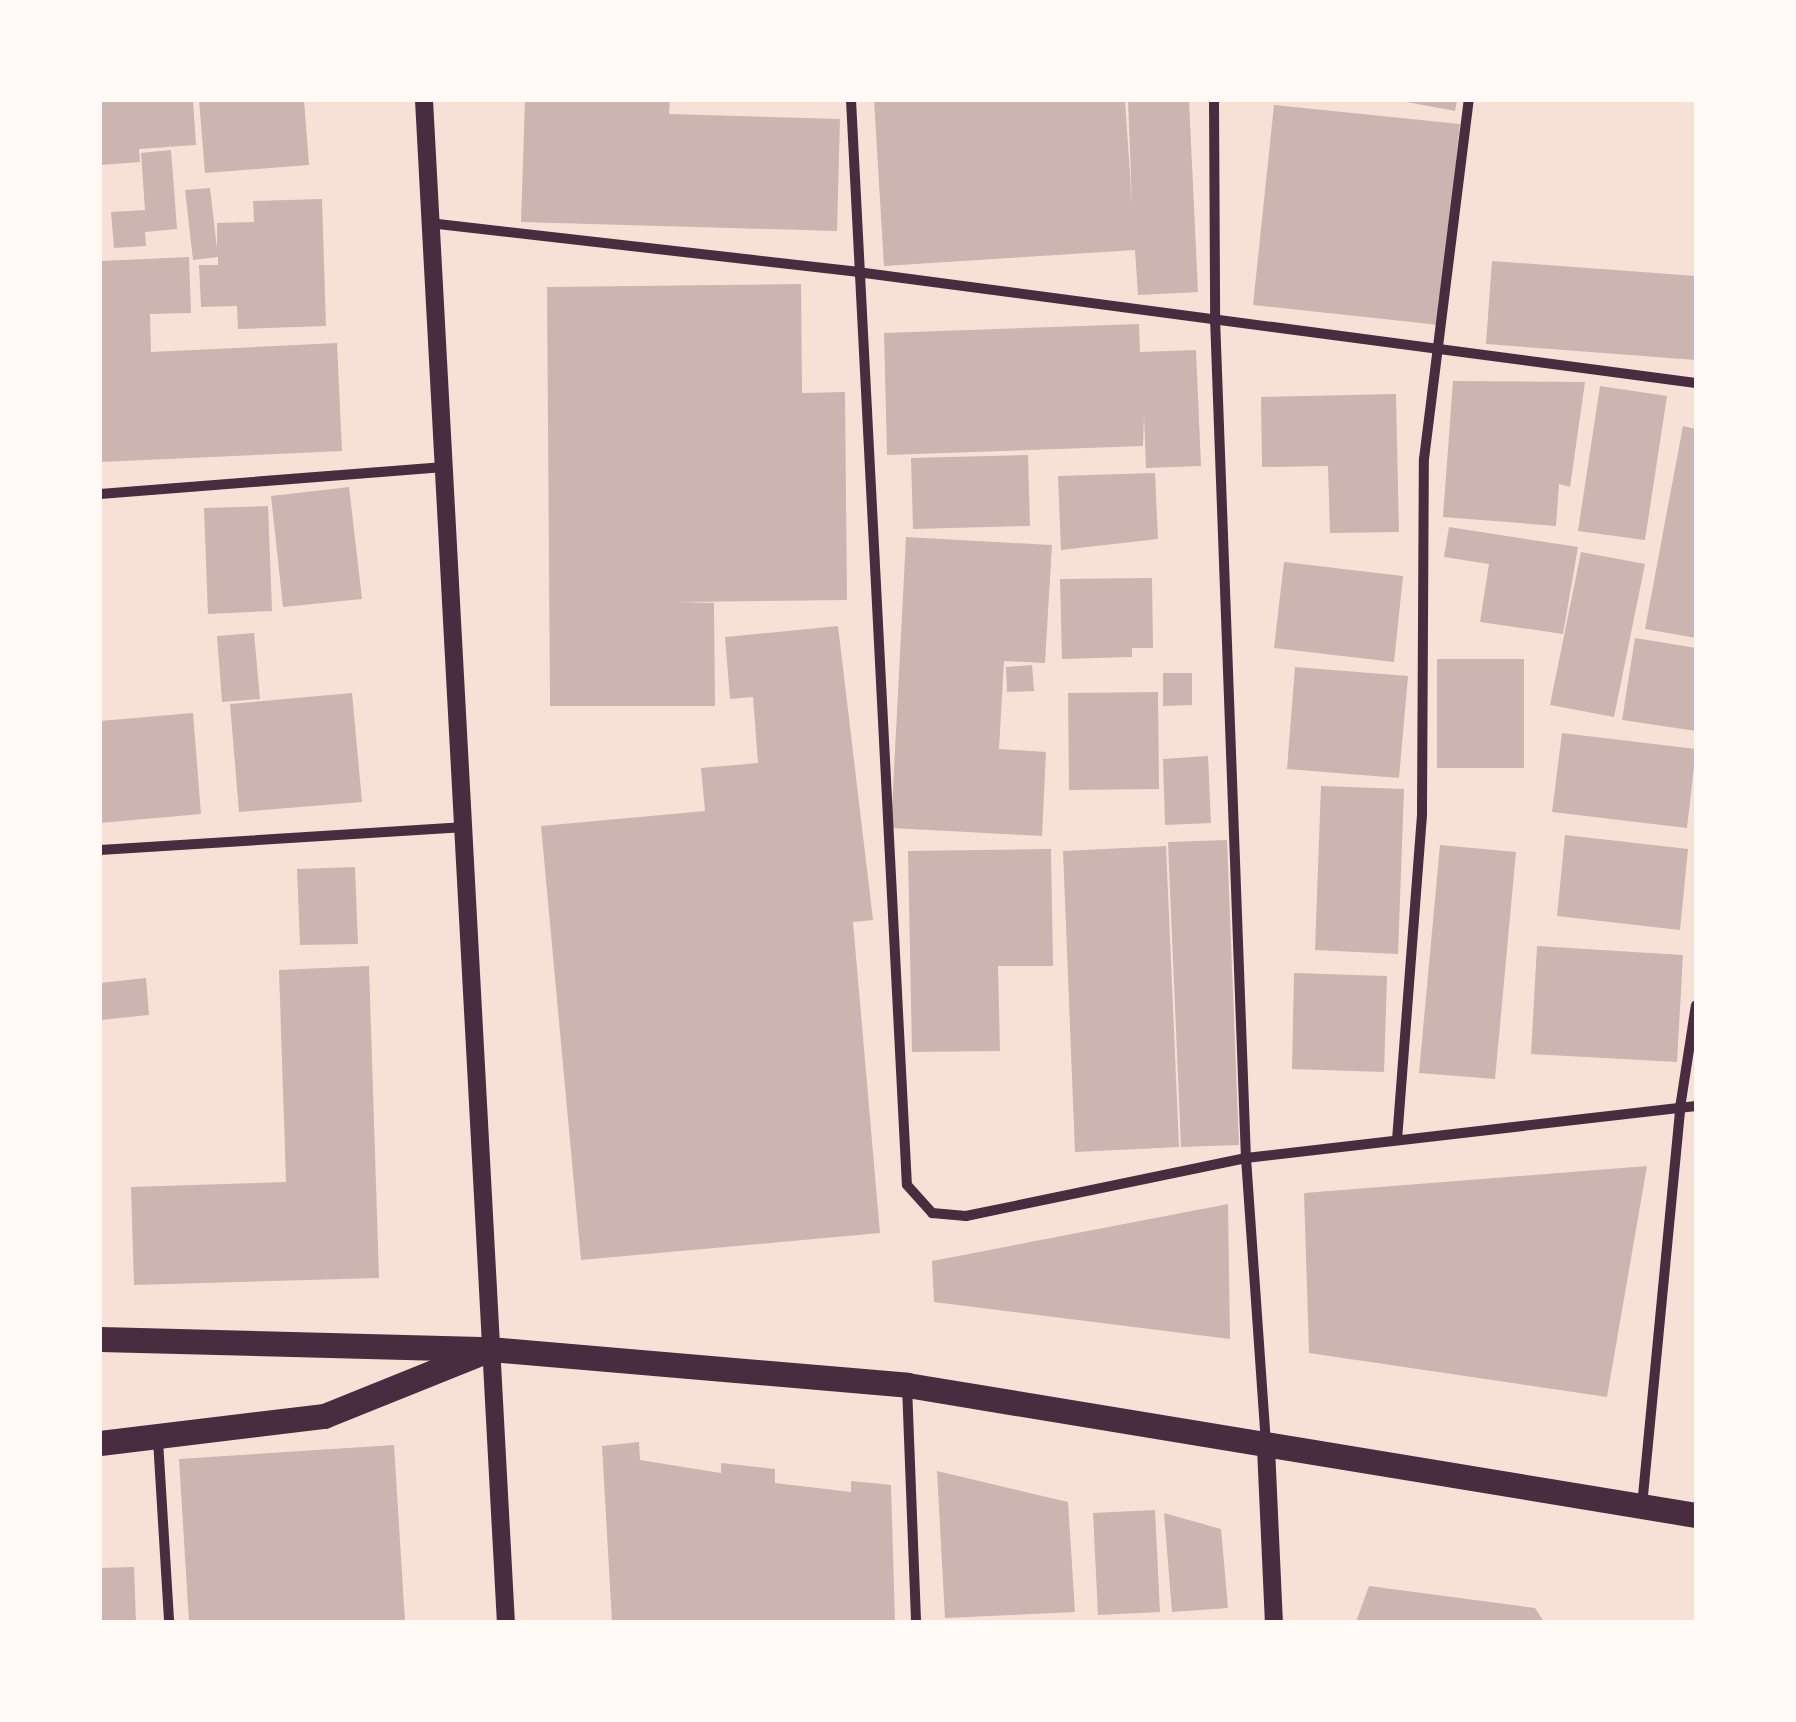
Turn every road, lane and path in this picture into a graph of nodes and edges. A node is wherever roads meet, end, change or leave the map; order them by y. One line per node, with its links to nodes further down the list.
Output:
1 (424, 100): 5 (street)
2 (851, 100): 6 (street)
3 (1214, 100): 7 (street)
4 (1469, 100): 8 (street)
5 (430, 224): 6 (street); 10 (street)
6 (857, 272): 7 (street); 18 (street)
7 (1215, 318): 8 (street); 18 (street)
8 (1440, 348): 9 (street); 17 (street)
9 (1696, 383)
10 (441, 468): 11 (street); 12 (street)
11 (100, 494)
12 (465, 827): 13 (street); 20 (street)
13 (100, 850)
14 (1696, 1006): 16 (street)
15 (1696, 1106): 16 (street)
16 (1680, 1108): 17 (street); 25 (street)
17 (1397, 1140): 18 (street)
18 (1246, 1158): 24 (street)
19 (100, 1340): 20 (main road)
20 (490, 1349): 21 (main road); 22 (main road); 28 (street)
21 (907, 1385): 24 (main road); 29 (street)
22 (158, 1440): 23 (main road); 27 (street)
23 (100, 1443)
24 (1266, 1448): 25 (main road); 30 (street)
25 (1642, 1506): 26 (main road)
26 (1696, 1515)
27 (169, 1622)
28 (506, 1622)
29 (916, 1622)
30 (1274, 1622)

